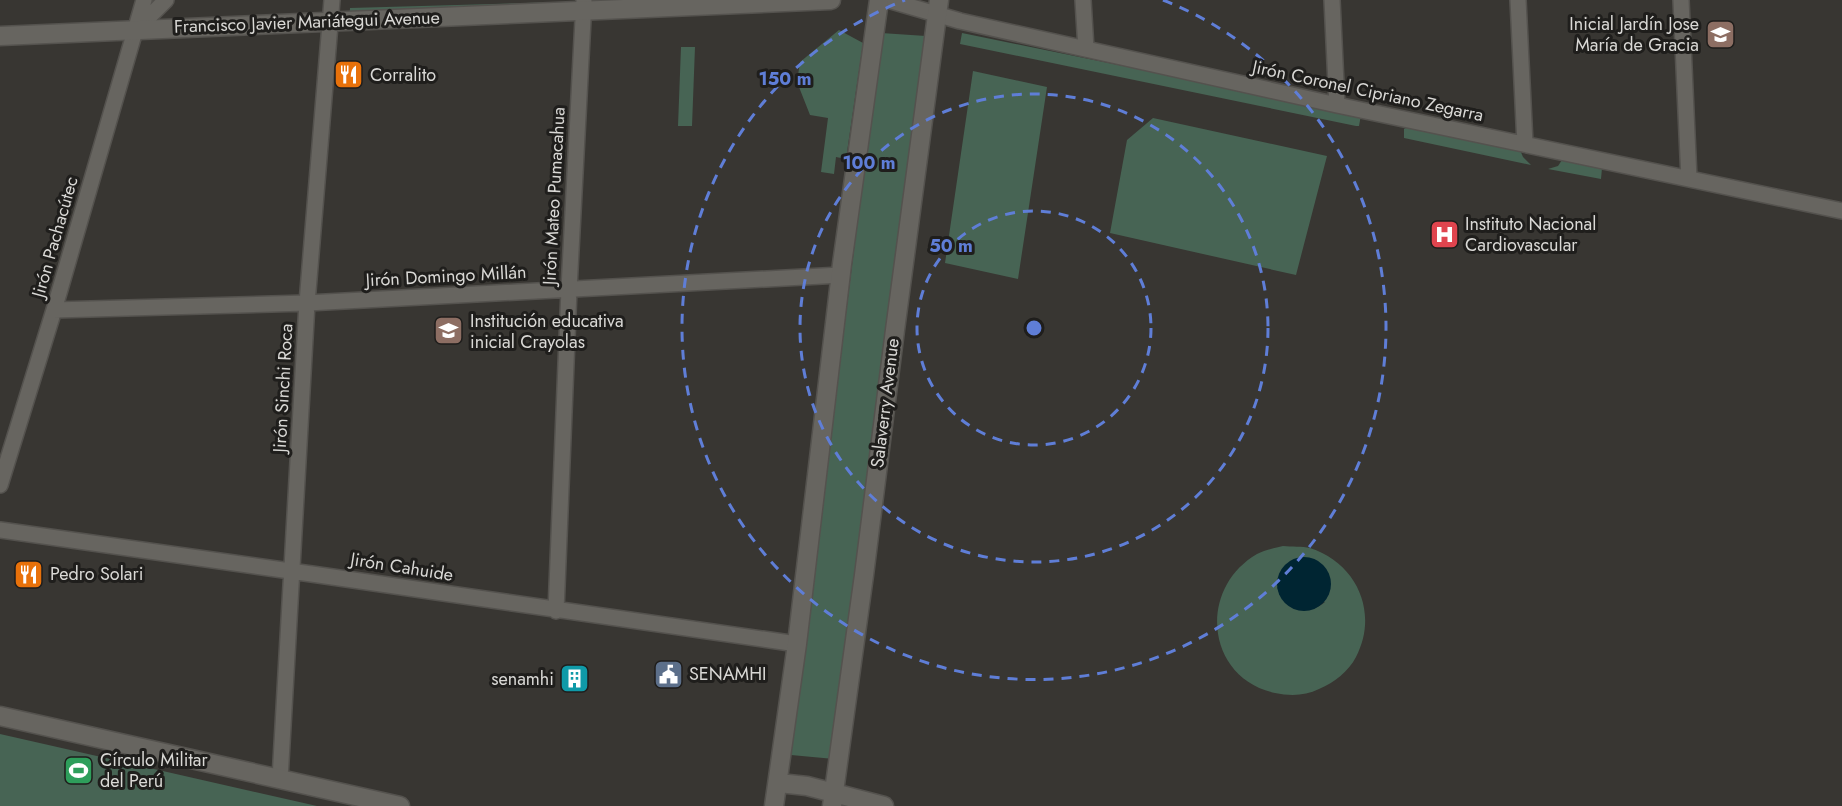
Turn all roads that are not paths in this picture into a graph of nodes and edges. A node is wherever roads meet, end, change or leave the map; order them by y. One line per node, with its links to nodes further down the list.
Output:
1 (144, 0): 14 (street, Jirón Pachacútec)
2 (166, 0): 14 (street)
3 (332, 0): 13 (street, Jirón Sinchi Roca)
4 (831, 0): 11 (main road, Francisco Javier Mariátegui Avenue)
5 (879, 0): 21 (main road)
6 (888, 0): 12 (street, Jirón Coronel Cipriano Zegarra)
7 (1083, 0): 16 (street)
8 (1332, 0): 17 (street)
9 (1518, 0): 18 (street)
10 (1681, 0): 19 (street)
11 (584, 5): 13 (main road, Francisco Javier Mariátegui Avenue); 22 (street, Jirón Mateo Pumacahua)
12 (938, 7): 16 (street, Jirón Coronel Cipriano Zegarra); 33 (main road, Salaverry Avenue)
13 (330, 21): 14 (main road, Francisco Javier Mariátegui Avenue); 23 (street, Jirón Sinchi Roca)
14 (136, 30): 15 (main road, Francisco Javier Mariátegui Avenue); 24 (street, Jirón Pachacútec)
15 (0, 36)
16 (1086, 49): 17 (street, Jirón Coronel Cipriano Zegarra)
17 (1337, 105): 18 (street, Jirón Coronel Cipriano Zegarra)
18 (1525, 144): 19 (street, Jirón Coronel Cipriano Zegarra)
19 (1689, 179): 20 (street, Jirón Coronel Cipriano Zegarra)
20 (1842, 211)
21 (841, 275): 22 (street, Jirón Domingo Millán); 29 (main road)
22 (569, 289): 23 (street, Jirón Domingo Millán); 28 (street, Jirón Mateo Pumacahua)
23 (307, 303): 24 (street, Jirón Domingo Millán); 27 (street, Jirón Sinchi Roca)
24 (54, 310): 25 (street, Jirón Pachacútec)
25 (0, 485)
26 (0, 530): 27 (street, Jirón Cahuide)
27 (292, 570): 28 (street, Jirón Cahuide); 31 (street, Jirón Sinchi Roca)
28 (556, 611): 29 (street, Jirón Cahuide)
29 (797, 644): 32 (main road)
30 (0, 716): 31 (main road)
31 (280, 779): 34 (main road)
32 (779, 783): 33 (main road); 35 (main road)
33 (833, 799): 36 (main road)
34 (400, 806)
35 (774, 806)
36 (884, 806)

